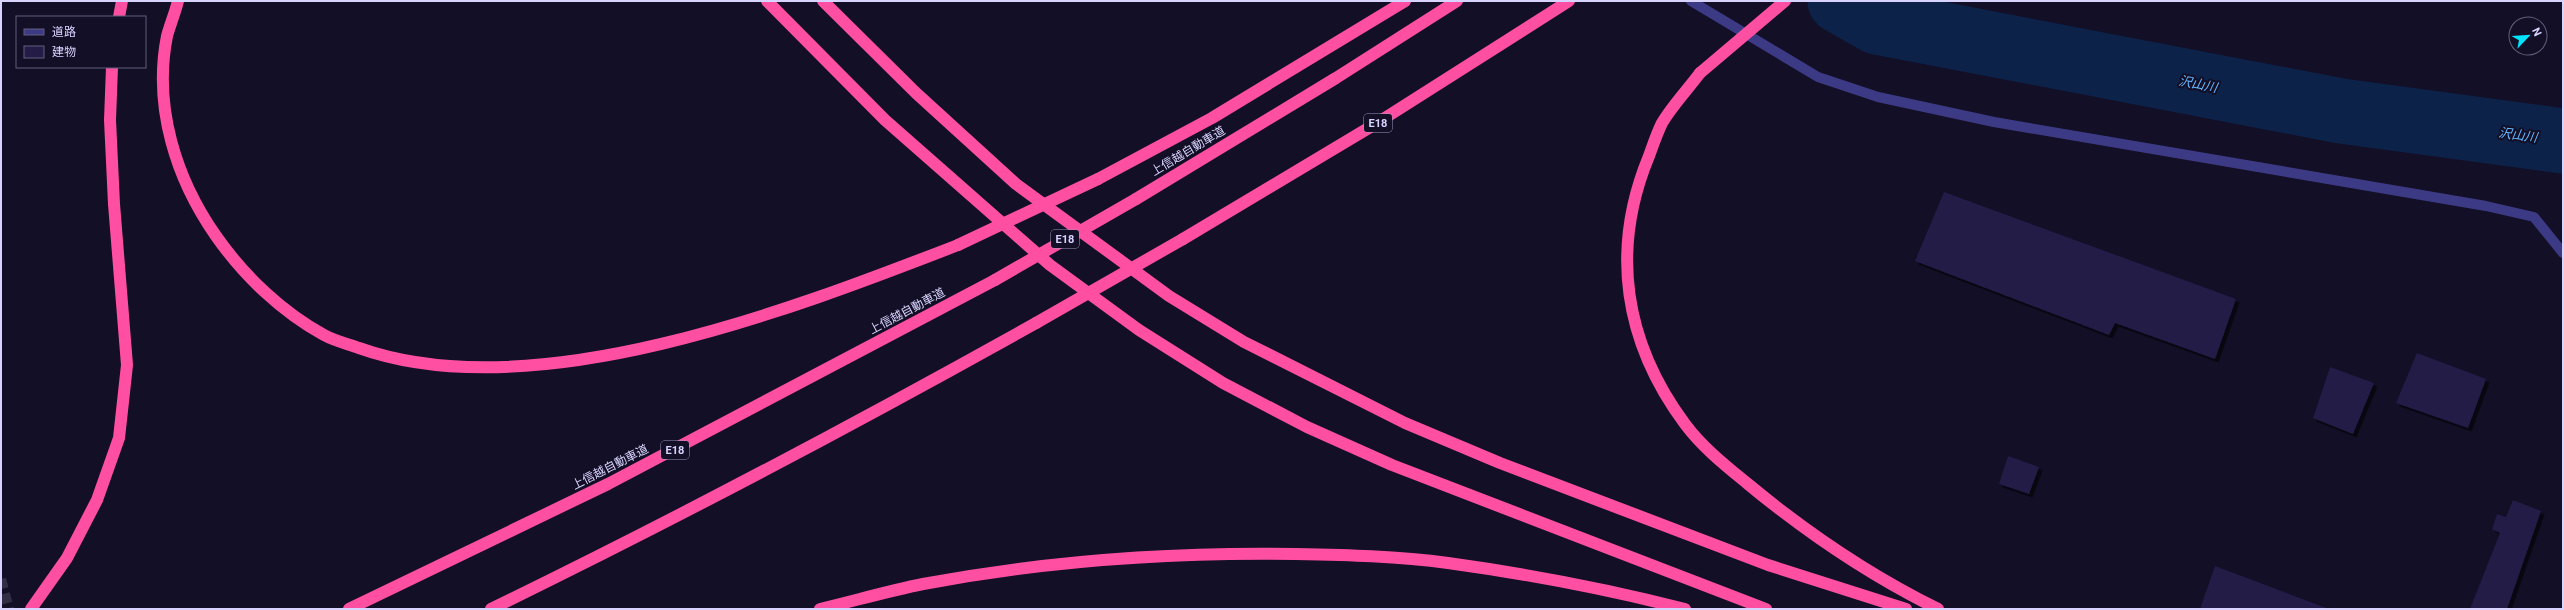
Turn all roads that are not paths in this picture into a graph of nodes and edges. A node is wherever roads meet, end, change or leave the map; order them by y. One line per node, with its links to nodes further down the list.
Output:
1 (122, 1): 10 (highway)
2 (178, 1): 5 (highway, bridge)
3 (767, 1): 18 (highway)
4 (823, 1): 19 (highway)
5 (1405, 1)
6 (1457, 1): 14 (highway, 上信越自動車道 / E18, bridge)
7 (1569, 1): 15 (highway, E18, bridge)
8 (1690, 1): 12 (street)
9 (1785, 1): 20 (highway, bridge)
10 (119, 16)
11 (112, 68): 13 (highway)
12 (2563, 253)
13 (31, 609)
14 (349, 609)
15 (491, 609)
16 (820, 609): 17 (highway)
17 (1686, 609)
18 (1766, 609)
19 (1906, 609)
20 (1938, 609)

